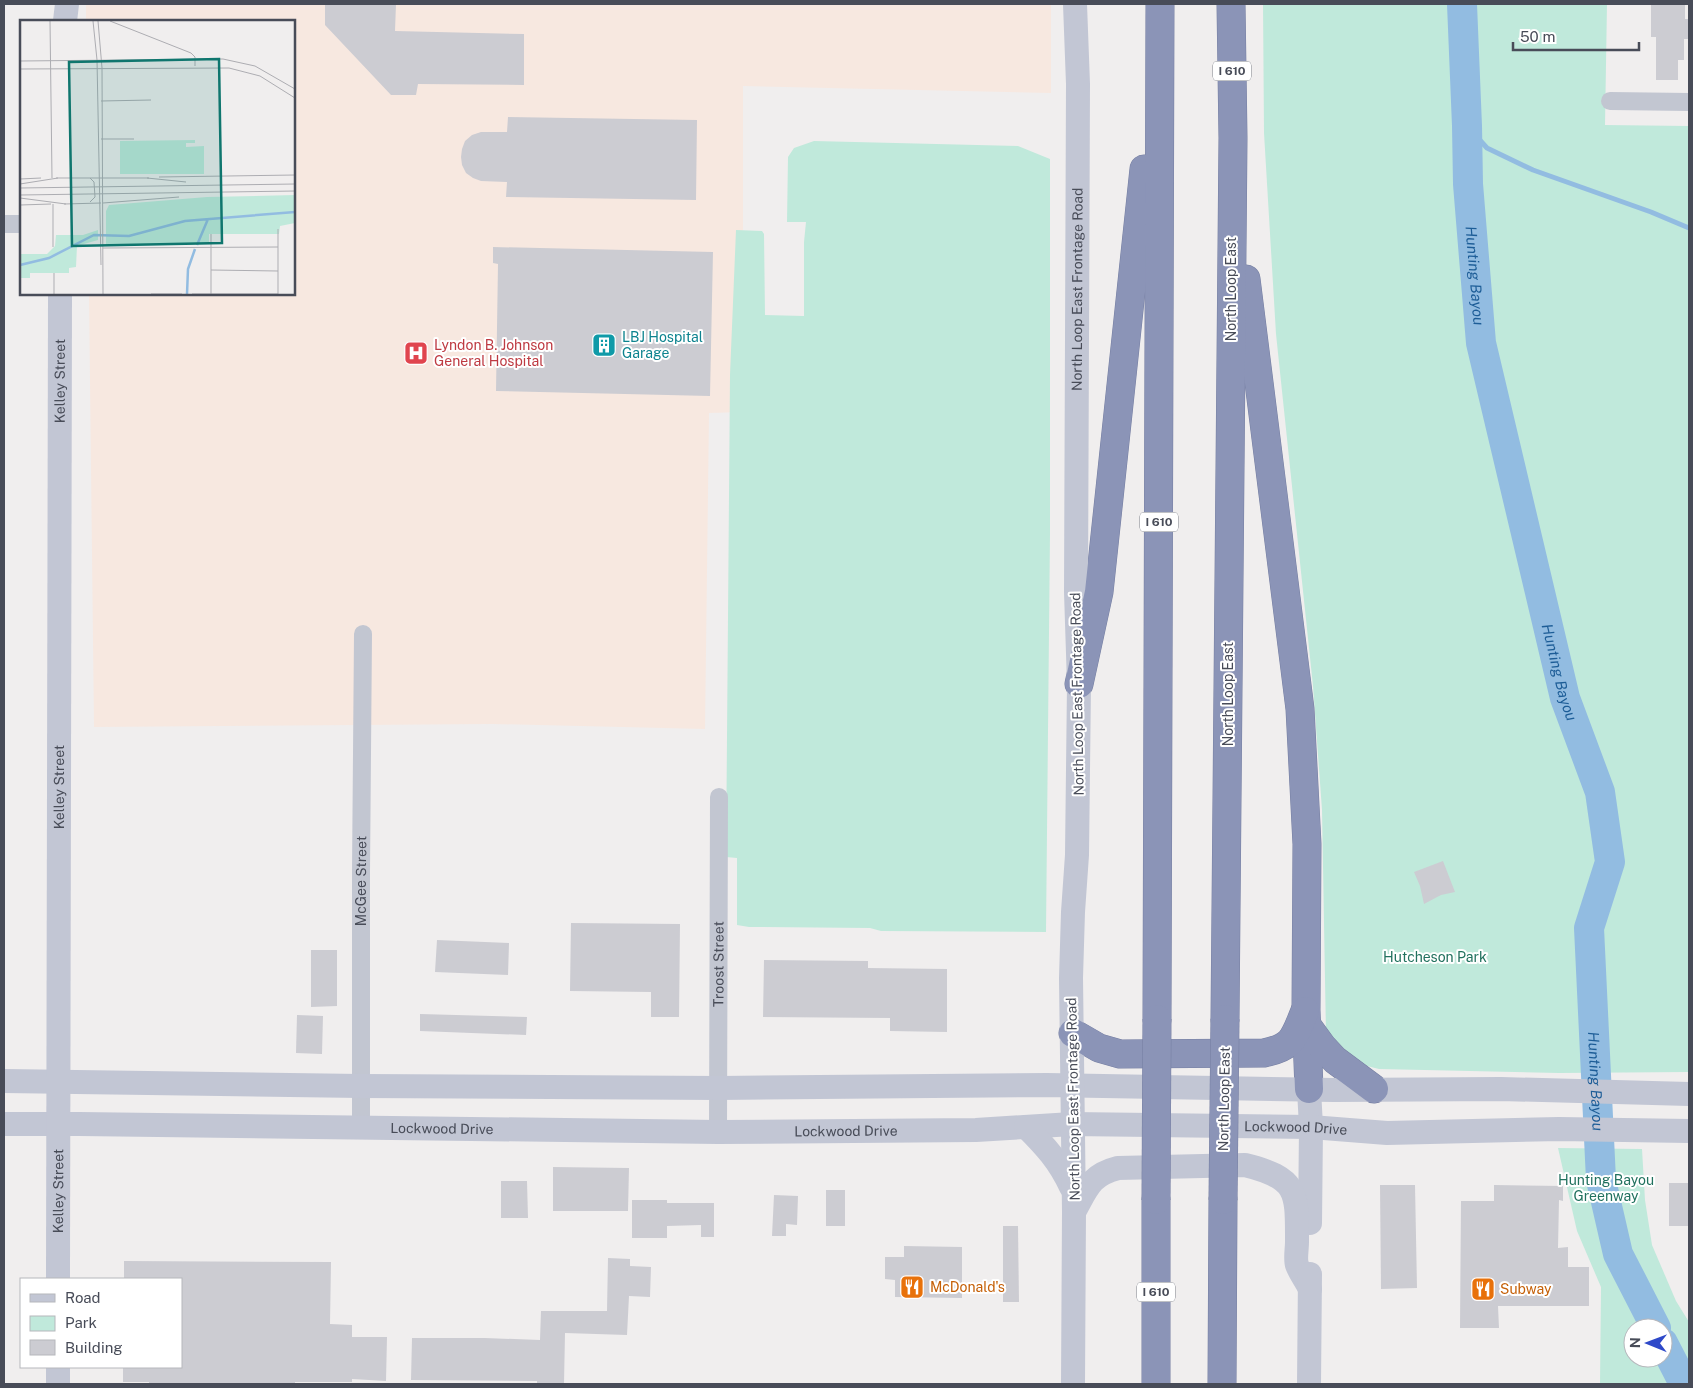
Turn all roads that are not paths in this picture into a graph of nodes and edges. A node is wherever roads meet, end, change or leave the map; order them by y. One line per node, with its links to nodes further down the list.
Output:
1 (66, 4): 5 (main road)
2 (1075, 4): 13 (main road, North Loop East Frontage Road)
3 (1232, 4): 8 (highway, North Loop East / I 610)
4 (1160, 15): 13 (highway); 39 (highway, I 610, bridge)
5 (66, 20)
6 (1610, 101): 7 (street)
7 (1689, 102)
8 (1233, 138): 15 (highway); 40 (highway, North Loop East / I 610, bridge)
9 (4, 224): 10 (street)
10 (20, 224)
11 (60, 295): 17 (main road, Kelley Street)
12 (364, 634): 20 (street, McGee Street)
13 (1080, 684): 16 (main road, North Loop East Frontage Road)
14 (719, 797): 21 (street, Troost Street)
15 (1306, 1017): 16 (highway); 22 (highway); 23 (highway)
16 (1073, 1033): 19 (main road, North Loop East Frontage Road)
17 (58, 1081): 18 (main road); 20 (main road); 26 (main road, Kelley Street)
18 (4, 1082)
19 (1072, 1085): 21 (main road); 22 (main road); 27 (main road, North Loop East Frontage Road)
20 (361, 1086): 21 (main road); 28 (street, McGee Street)
21 (719, 1088): 32 (street, Troost Street)
22 (1309, 1089): 23 (main road); 30 (main road)
23 (1374, 1089): 24 (main road)
24 (1689, 1094)
25 (4, 1124): 26 (main road, Lockwood Drive)
26 (58, 1124): 28 (main road, Lockwood Drive); 34 (main road, Kelley Street)
27 (1072, 1124): 29 (main road, Lockwood Drive); 30 (main road, Lockwood Drive); 33 (main road, North Loop East Frontage Road)
28 (361, 1127): 32 (main road, Lockwood Drive)
29 (1026, 1127): 32 (main road, Lockwood Drive); 33 (main road)
30 (1311, 1127): 31 (main road, Lockwood Drive); 35 (main road)
31 (1689, 1131)
32 (718, 1132)
33 (1074, 1203): 35 (main road); 38 (main road, North Loop East Frontage Road)
34 (58, 1278)
35 (1310, 1289): 41 (main road)
36 (58, 1368): 37 (main road)
37 (58, 1384)
38 (1073, 1384)
39 (1156, 1384)
40 (1222, 1384)
41 (1309, 1384)

